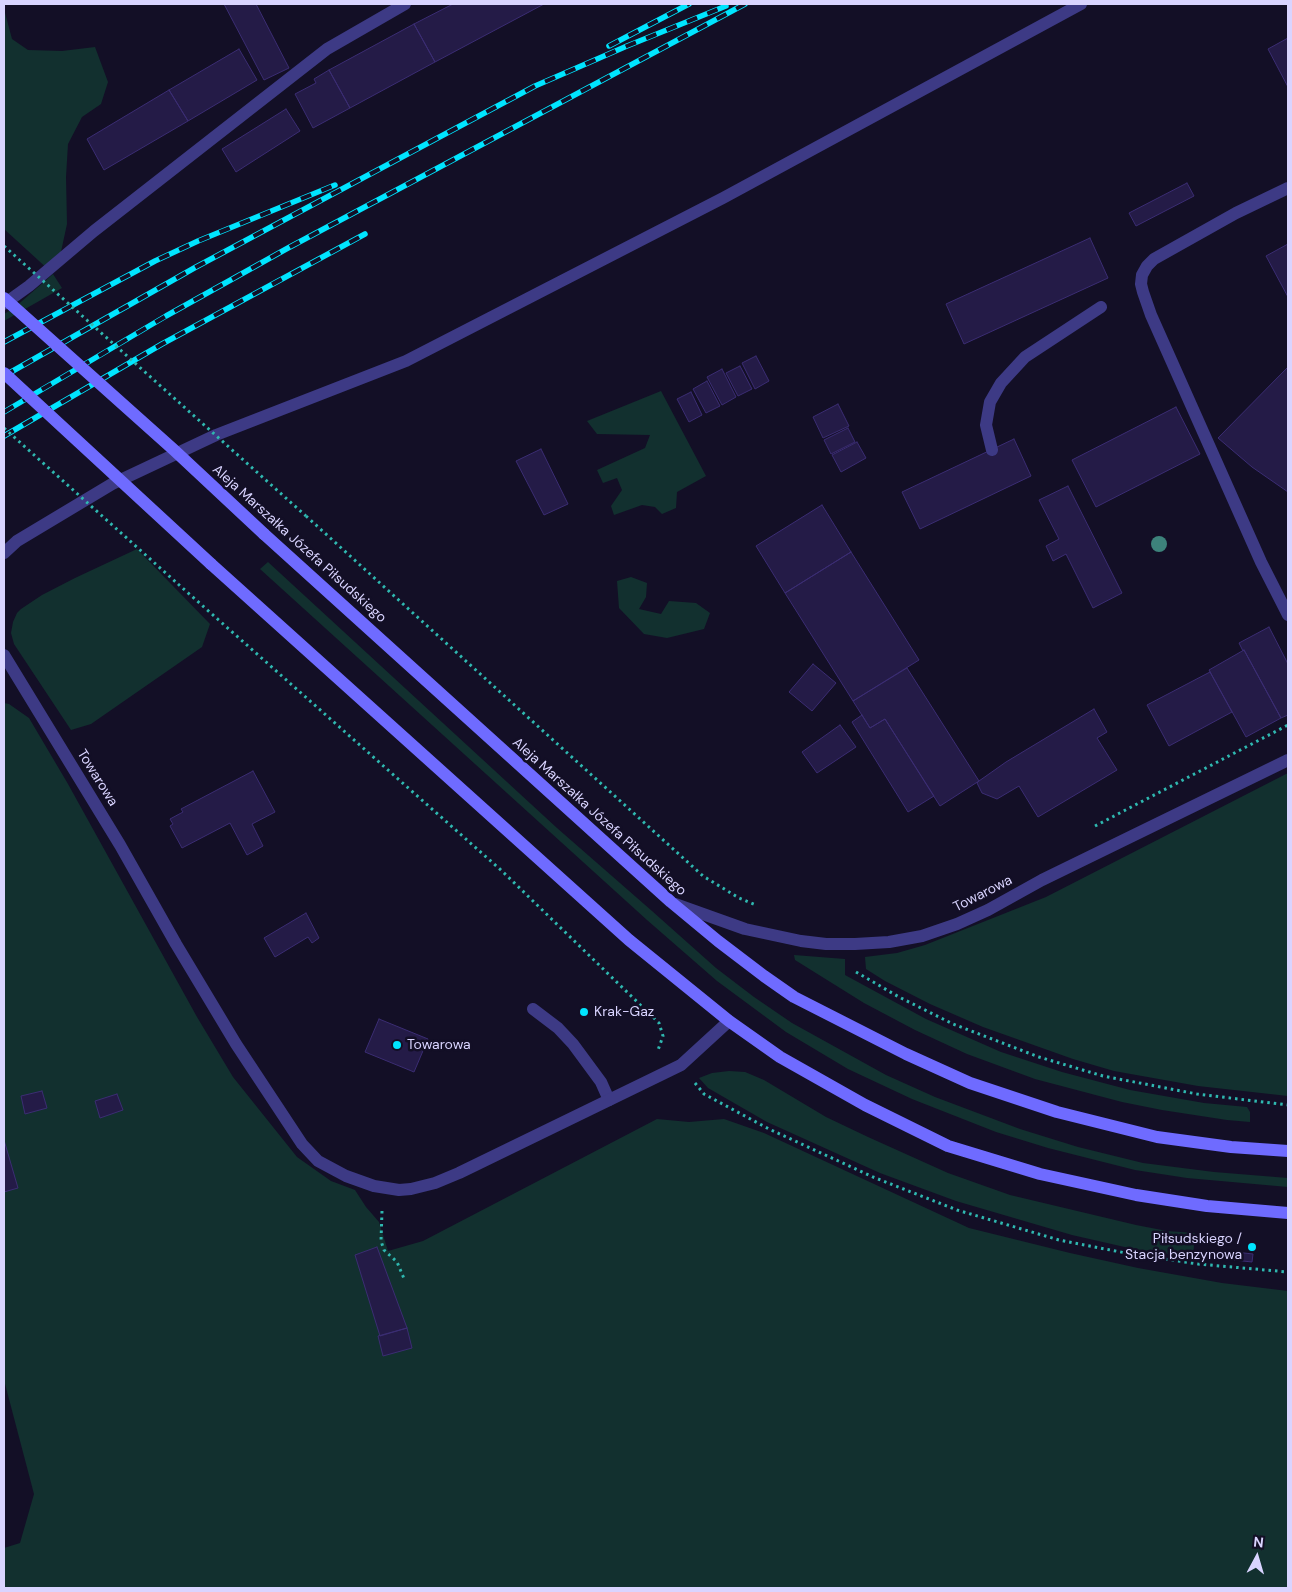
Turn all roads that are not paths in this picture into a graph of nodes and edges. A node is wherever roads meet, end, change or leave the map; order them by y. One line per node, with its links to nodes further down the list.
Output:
1 (405, 4): 5 (street)
2 (1081, 4): 9 (street)
3 (1288, 188): 10 (street)
4 (4, 298): 13 (street, Aleja Marszałka Józefa Piłsudskiego, bridge)
5 (4, 304)
6 (1101, 307): 8 (street)
7 (4, 373): 15 (street, bridge)
8 (992, 450)
9 (4, 554)
10 (1288, 615)
11 (4, 655): 16 (street, Towarowa)
12 (1288, 760): 13 (street, Towarowa)
13 (671, 902): 17 (street, Aleja Marszałka Józefa Piłsudskiego)
14 (533, 1009): 16 (street)
15 (729, 1022): 16 (street, Towarowa); 18 (street)
16 (609, 1100)
17 (1288, 1151)
18 (1288, 1214)

